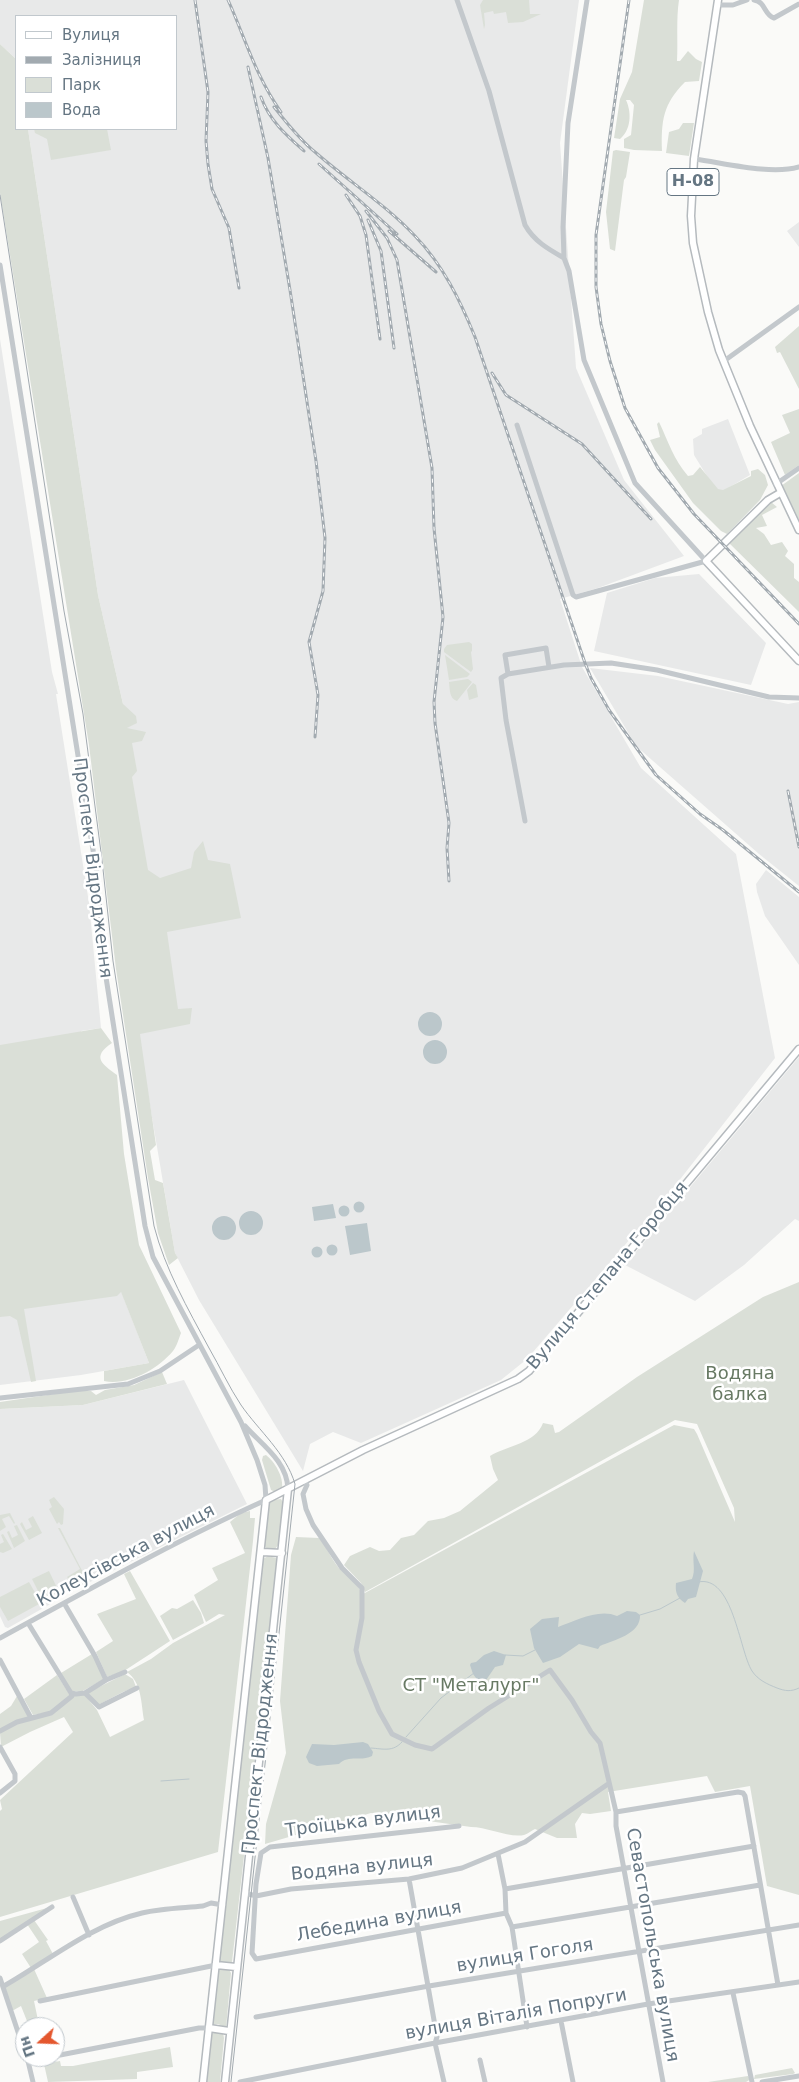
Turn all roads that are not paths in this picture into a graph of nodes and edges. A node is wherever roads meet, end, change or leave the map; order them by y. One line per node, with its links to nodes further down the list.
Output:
1 (457, 0): 9 (street)
2 (587, 0): 9 (street)
3 (747, 0): 5 (street)
4 (756, 0): 6 (street)
5 (720, 2): 7 (main road, Н-08)
6 (799, 4)
7 (694, 159): 8 (street); 12 (main road, Н-08)
8 (799, 167)
9 (564, 258): 18 (street)
10 (0, 264): 25 (street, Проспект Відродження)
11 (799, 307): 12 (street)
12 (724, 361): 15 (main road, Н-08)
13 (517, 425): 18 (street)
14 (799, 468): 15 (street)
15 (776, 484): 16 (main road, Н-08)
16 (780, 493): 17 (main road, Н-08); 18 (main road)
17 (799, 530)
18 (706, 561): 19 (main road)
19 (799, 662)
20 (549, 667): 21 (street); 21 (street); 22 (street)
21 (508, 674): 23 (street)
22 (799, 698)
23 (525, 821)
24 (799, 1049): 28 (main road, Вулиця Степана Горобця)
25 (198, 1345): 26 (street); 27 (street, Проспект Відродження)
26 (0, 1398)
27 (241, 1422): 30 (street, Проспект Відродження); 32 (street, Проспект Відродження)
28 (304, 1480): 29 (main road, Вулиця Степана Горобця); 31 (street)
29 (297, 1483): 30 (main road, Вулиця Степана Горобця); 31 (street)
30 (288, 1489): 32 (main road, Вулиця Степана Горобця); 34 (main road, Проспект Відродження)
31 (303, 1494): 47 (street, Севастопольська вулиця)
32 (266, 1500): 33 (main road, Проспект Відродження); 35 (street, Колеусівська вулиця)
33 (262, 1552): 34 (main road); 60 (main road, Проспект Відродження)
34 (282, 1553): 57 (main road, Проспект Відродження)
35 (64, 1603): 36 (street, Колеусівська вулиця); 40 (street)
36 (28, 1623): 37 (street, Колеусівська вулиця); 42 (street)
37 (0, 1638)
38 (0, 1660): 44 (street)
39 (125, 1672): 40 (street)
40 (106, 1680): 43 (street)
41 (138, 1688): 43 (street)
42 (71, 1693): 43 (street); 44 (street)
43 (85, 1693)
44 (31, 1718): 45 (street)
45 (0, 1731)
46 (0, 1747): 48 (street)
47 (608, 1784): 49 (street, Севастопольська вулиця); 52 (street, Водяна вулиця)
48 (0, 1793)
49 (616, 1812): 51 (street); 53 (street, Севастопольська вулиця)
50 (460, 1826): 58 (street, Троїцька вулиця)
51 (754, 1846): 53 (street); 55 (street)
52 (498, 1854): 54 (street, Водяна вулиця); 56 (street)
53 (624, 1869): 56 (street); 61 (street, Севастопольська вулиця)
54 (409, 1880): 58 (street, Водяна вулиця); 66 (street)
55 (760, 1885): 61 (street); 67 (street)
56 (505, 1888): 63 (street)
57 (245, 1893): 58 (street, Водяна вулиця); 72 (main road, Проспект Відродження)
58 (256, 1896): 66 (street, Лебедина вулиця)
59 (73, 1897): 68 (street)
60 (223, 1905): 68 (street); 71 (main road, Проспект Відродження)
61 (630, 1906): 65 (street); 70 (street, Севастопольська вулиця)
62 (52, 1907): 69 (street)
63 (506, 1913): 65 (street); 66 (street, Лебедина вулиця)
64 (799, 1925): 67 (street, вулиця Гоголя)
65 (512, 1926): 73 (street)
66 (418, 1930): 78 (street)
67 (768, 1930): 70 (street, вулиця Гоголя); 76 (street)
68 (89, 1935): 77 (street)
69 (0, 1941)
70 (639, 1952): 73 (street, вулиця Гоголя); 82 (street, Севастопольська вулиця)
71 (216, 1965): 72 (main road); 81 (street); 87 (main road, Проспект Відродження)
72 (236, 1967): 88 (main road, Проспект Відродження)
73 (518, 1971): 78 (street, вулиця Гоголя); 85 (street)
74 (0, 1978): 77 (street)
75 (799, 1982): 76 (street, вулиця Віталія Попруги)
76 (778, 1985): 79 (street, вулиця Віталія Попруги)
77 (4, 1986): 80 (street)
78 (429, 1986): 83 (street, вулиця Гоголя); 89 (street)
79 (732, 1993): 82 (street, вулиця Віталія Попруги); 103 (street)
80 (3, 1999): 86 (street)
81 (40, 2001)
82 (648, 2004): 84 (street, вулиця Віталія Попруги); 102 (street, Севастопольська вулиця)
83 (256, 2017)
84 (561, 2021): 85 (street, вулиця Віталія Попруги); 101 (street)
85 (527, 2027): 89 (street, вулиця Віталія Попруги)
86 (15, 2028)
87 (209, 2028): 88 (main road); 90 (street); 96 (main road, Проспект Відродження)
88 (229, 2031): 97 (main road, Проспект Відродження)
89 (435, 2043): 94 (street, вулиця Віталія Попруги); 99 (street)
90 (65, 2054)
91 (480, 2060): 100 (street)
92 (29, 2067): 95 (street)
93 (799, 2076): 104 (street)
94 (267, 2080): 98 (street, вулиця Віталія Попруги)
95 (33, 2082)
96 (203, 2082)
97 (224, 2082)
98 (240, 2082)
99 (444, 2082)
100 (485, 2082)
101 (573, 2082)
102 (662, 2082)
103 (752, 2082)
104 (762, 2082)

